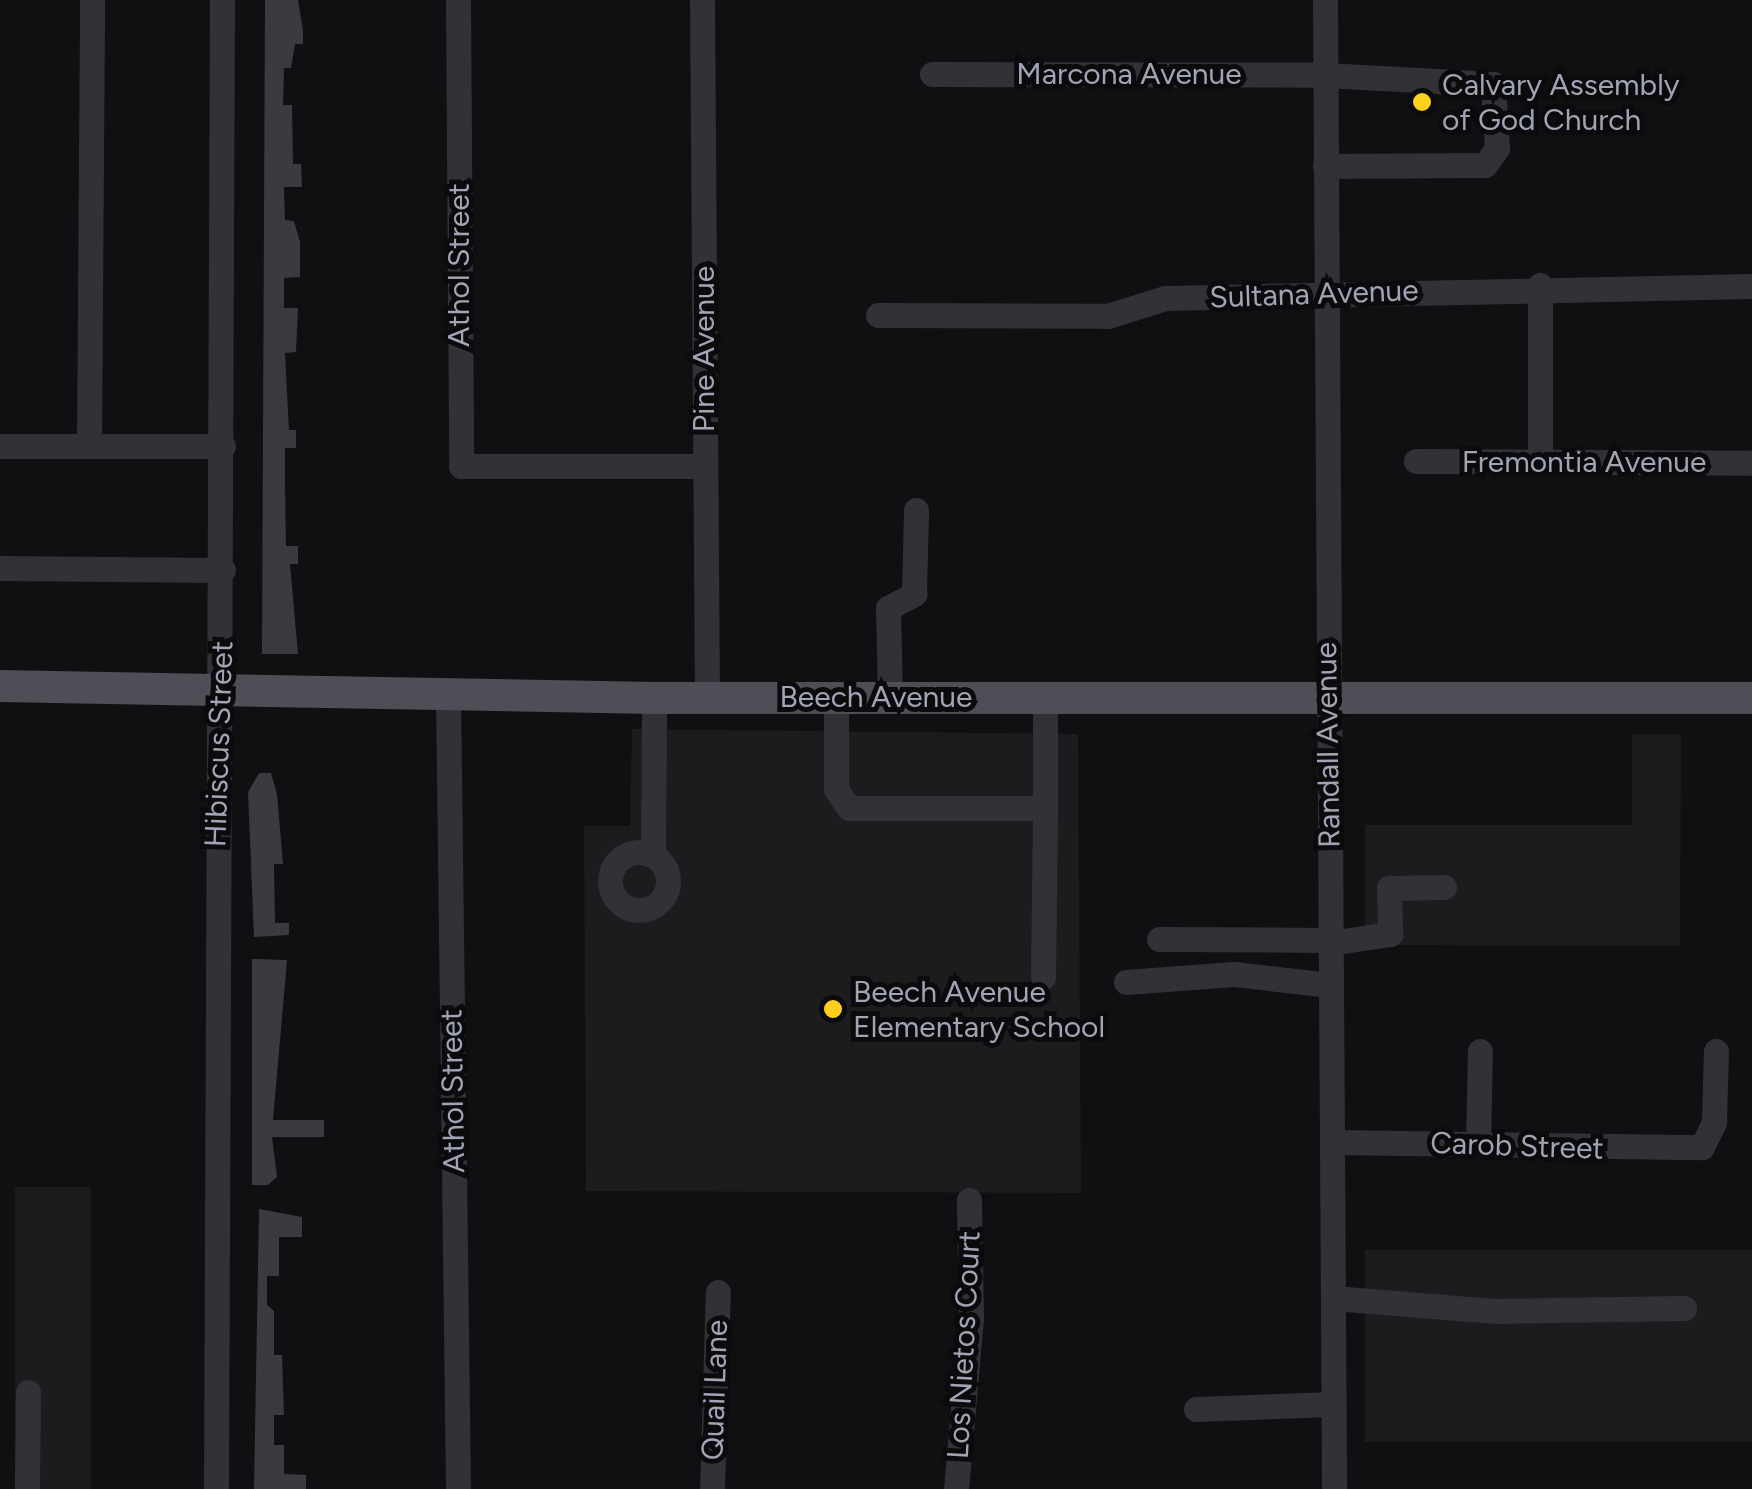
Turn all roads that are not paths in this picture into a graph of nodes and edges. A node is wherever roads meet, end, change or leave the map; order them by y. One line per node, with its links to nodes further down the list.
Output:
1 (92, 0): 14 (street)
2 (222, 0): 15 (street, Hibiscus Street)
3 (458, 0): 19 (street, Athol Street)
4 (702, 0): 19 (street, Pine Avenue)
5 (1325, 0): 7 (street, Randall Avenue)
6 (932, 74): 7 (street, Marcona Avenue)
7 (1325, 74): 8 (street, Randall Avenue); 8 (street, Marcona Avenue)
8 (1326, 166): 11 (street, Randall Avenue)
9 (1540, 285): 10 (street, Sultana Avenue); 11 (street, Sultana Avenue); 17 (street)
10 (1752, 286)
11 (1326, 294): 12 (street, Sultana Avenue); 31 (street, Randall Avenue)
12 (878, 315)
13 (0, 446): 14 (street)
14 (89, 446): 15 (street)
15 (223, 446): 22 (street, Hibiscus Street)
16 (1416, 461): 17 (street, Fremontia Avenue)
17 (1540, 462): 18 (street, Fremontia Avenue)
18 (1752, 463)
19 (705, 466): 29 (street, Pine Avenue)
20 (916, 510): 27 (street)
21 (0, 568): 22 (street)
22 (223, 570): 24 (street, Hibiscus Street)
23 (0, 686): 24 (main road, Beech Avenue)
24 (215, 691): 25 (main road, Beech Avenue); 53 (street, Hibiscus Street)
25 (448, 694): 28 (main road, Beech Avenue); 54 (street, Athol Street)
26 (1045, 696): 27 (main road, Beech Avenue); 31 (main road, Beech Avenue); 33 (street)
27 (890, 697): 30 (main road, Beech Avenue)
28 (654, 698): 29 (main road, Beech Avenue); 34 (street)
29 (707, 698): 30 (main road, Beech Avenue)
30 (836, 698): 33 (street)
31 (1327, 698): 32 (main road, Beech Avenue); 37 (street, Randall Avenue)
32 (1752, 698)
33 (1045, 808): 38 (street)
34 (653, 855)
35 (1444, 887): 37 (street)
36 (1159, 940): 37 (street)
37 (1330, 942): 40 (street, Randall Avenue)
38 (1043, 977)
39 (1126, 982): 40 (street)
40 (1330, 984): 43 (street, Randall Avenue)
41 (1480, 1052): 44 (street)
42 (1716, 1052): 44 (street, Carob Street)
43 (1332, 1142): 44 (street, Carob Street); 47 (street, Randall Avenue)
44 (1478, 1144)
45 (970, 1200): 56 (street, Los Nietos Court)
46 (718, 1292): 55 (street, Quail Lane)
47 (1333, 1298): 48 (street); 50 (street, Randall Avenue)
48 (1684, 1308)
49 (28, 1392): 52 (street)
50 (1333, 1404): 51 (street); 57 (street, Randall Avenue)
51 (1196, 1409)
52 (28, 1489)
53 (216, 1489)
54 (458, 1489)
55 (712, 1489)
56 (956, 1489)
57 (1334, 1489)

